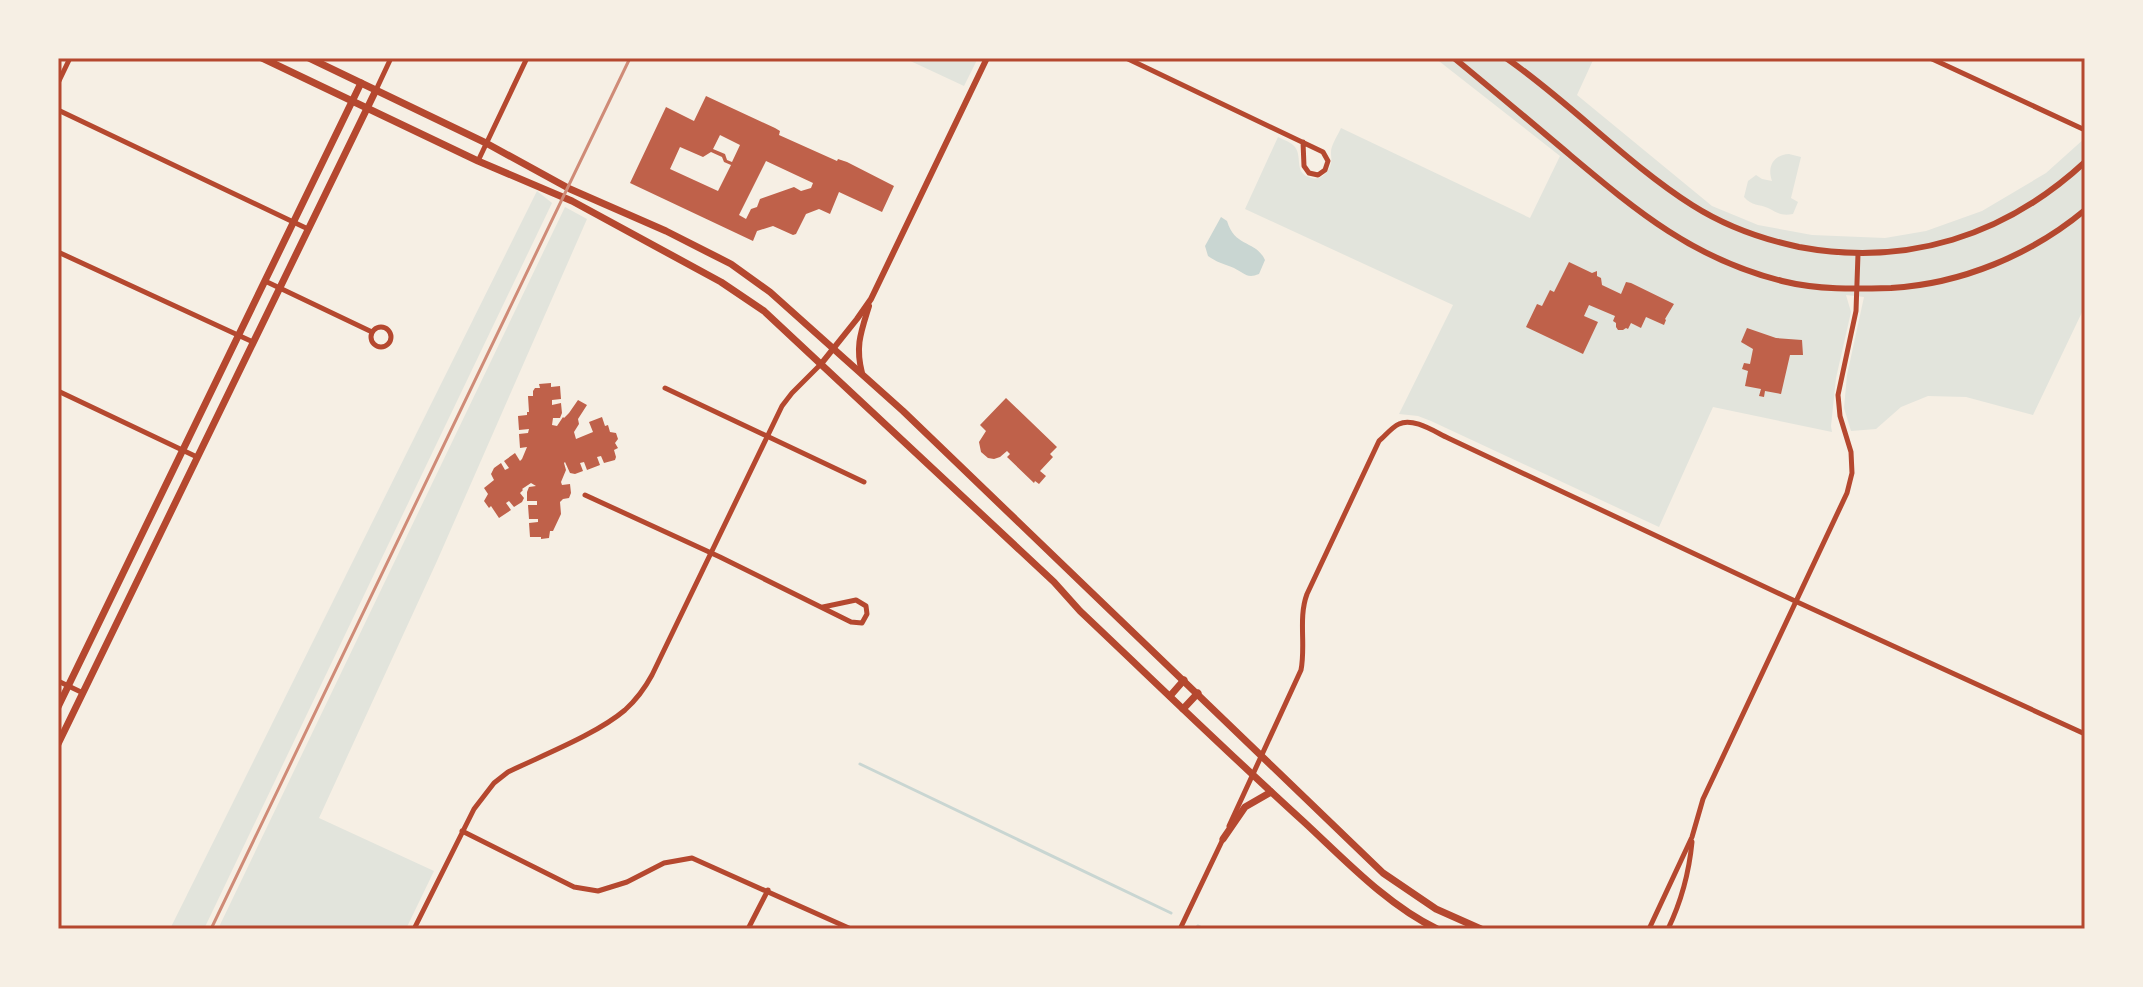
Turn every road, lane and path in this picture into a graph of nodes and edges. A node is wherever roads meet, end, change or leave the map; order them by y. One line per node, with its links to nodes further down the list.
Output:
1 (70, 58): 11 (street)
2 (262, 58): 14 (main road)
3 (309, 58): 12 (main road)
4 (391, 58): 13 (street)
5 (527, 58): 19 (street)
6 (987, 58): 30 (street)
7 (1126, 58): 18 (street)
8 (1454, 58): 29 (street)
9 (1506, 58): 26 (street)
10 (1930, 58): 17 (street)
11 (58, 83)
12 (361, 83): 13 (main road); 14 (main road)
13 (376, 90): 15 (main road); 19 (main road)
14 (352, 101): 15 (main road); 23 (main road)
15 (367, 109): 20 (main road); 24 (main road)
16 (58, 110): 23 (street)
17 (2085, 130)
18 (1303, 142): 18 (street)
19 (486, 143): 20 (street); 34 (main road)
20 (478, 161): 35 (main road)
21 (2085, 162): 26 (street)
22 (2085, 210): 29 (street)
23 (294, 221): 24 (street); 27 (main road)
24 (308, 229): 28 (main road)
25 (58, 252): 32 (street)
26 (1858, 254): 29 (street)
27 (265, 281): 28 (street); 32 (main road)
28 (280, 288): 31 (street); 33 (main road)
29 (1857, 290): 45 (street)
30 (871, 299): 34 (street); 36 (street)
31 (372, 332)
32 (239, 336): 33 (street); 40 (main road)
33 (253, 342): 41 (main road)
34 (834, 347): 35 (street); 36 (main road)
35 (821, 364): 39 (street); 52 (main road)
36 (862, 373): 47 (main road)
37 (665, 388): 39 (street)
38 (58, 391): 40 (street)
39 (766, 436): 42 (street); 44 (street)
40 (183, 450): 41 (street); 49 (main road)
41 (197, 457): 50 (main road)
42 (864, 482)
43 (585, 495): 44 (street)
44 (711, 553): 46 (street); 60 (street)
45 (1795, 601): 55 (street); 57 (street); 61 (street)
46 (823, 607): 46 (street)
47 (1184, 680): 51 (main road); 52 (main road)
48 (58, 681): 49 (street)
49 (68, 686): 50 (street); 53 (main road)
50 (83, 693): 56 (main road)
51 (1198, 693): 54 (main road); 57 (main road)
52 (1170, 696): 54 (main road)
53 (58, 707)
54 (1183, 709): 58 (main road)
55 (2085, 734)
56 (58, 744)
57 (1262, 757): 58 (street); 69 (main road)
58 (1253, 775): 59 (main road); 62 (street)
59 (1271, 792): 62 (main road); 68 (main road)
60 (462, 831): 63 (street); 64 (street)
61 (1692, 837): 70 (street); 71 (street)
62 (1223, 839): 67 (street)
63 (768, 890): 65 (street); 66 (street)
64 (414, 929)
65 (748, 929)
66 (851, 929)
67 (1180, 929)
68 (1437, 929)
69 (1481, 929)
70 (1649, 929)
71 (1668, 929)

